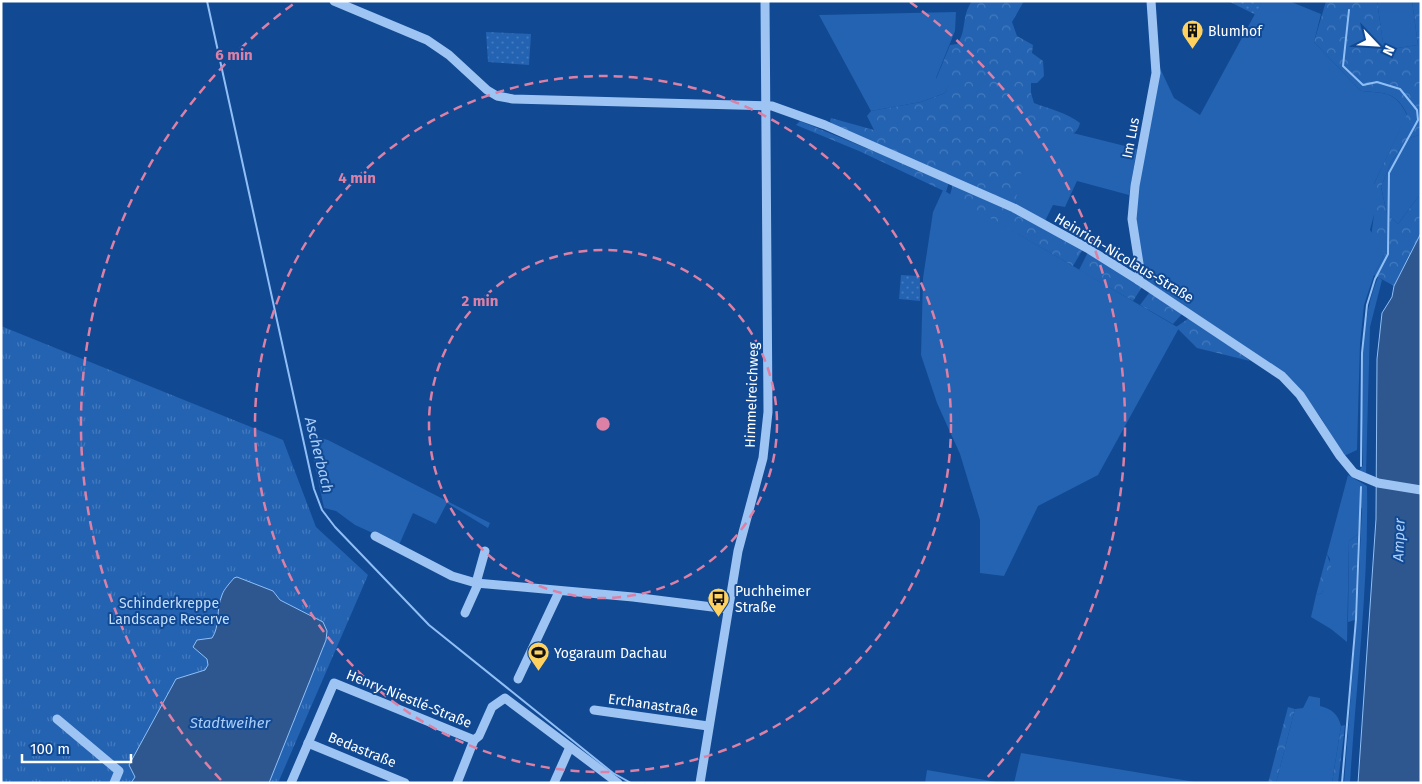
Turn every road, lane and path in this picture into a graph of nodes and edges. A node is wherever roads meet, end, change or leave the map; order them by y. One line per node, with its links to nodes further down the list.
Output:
1 (334, 1): 4 (street, Heinrich-Nicolaus-Straße)
2 (765, 1): 4 (street, Himmelreichweg)
3 (1151, 1): 5 (street, Im Lus)
4 (767, 106): 5 (street, Heinrich-Nicolaus-Straße); 11 (street, Himmelreichweg)
5 (1138, 280): 6 (street, Heinrich-Nicolaus-Straße)
6 (1421, 490)
7 (375, 536): 9 (street)
8 (484, 551): 9 (street)
9 (477, 584): 10 (street); 12 (street)
10 (559, 592): 11 (street); 13 (street)
11 (728, 609): 16 (street, Himmelreichweg)
12 (465, 613)
13 (518, 679)
14 (594, 710): 16 (street, Erchanastraße)
15 (57, 718): 20 (street)
16 (708, 726): 26 (street, Himmelreichweg)
17 (474, 740): 18 (street, Henry-Niestlé-Straße); 19 (street); 23 (street)
18 (308, 743): 21 (street); 22 (street, Bedastraße)
19 (570, 748): 24 (street); 25 (street)
20 (114, 783)
21 (291, 783)
22 (405, 783)
23 (457, 783)
24 (554, 783)
25 (618, 783)
26 (700, 783)

